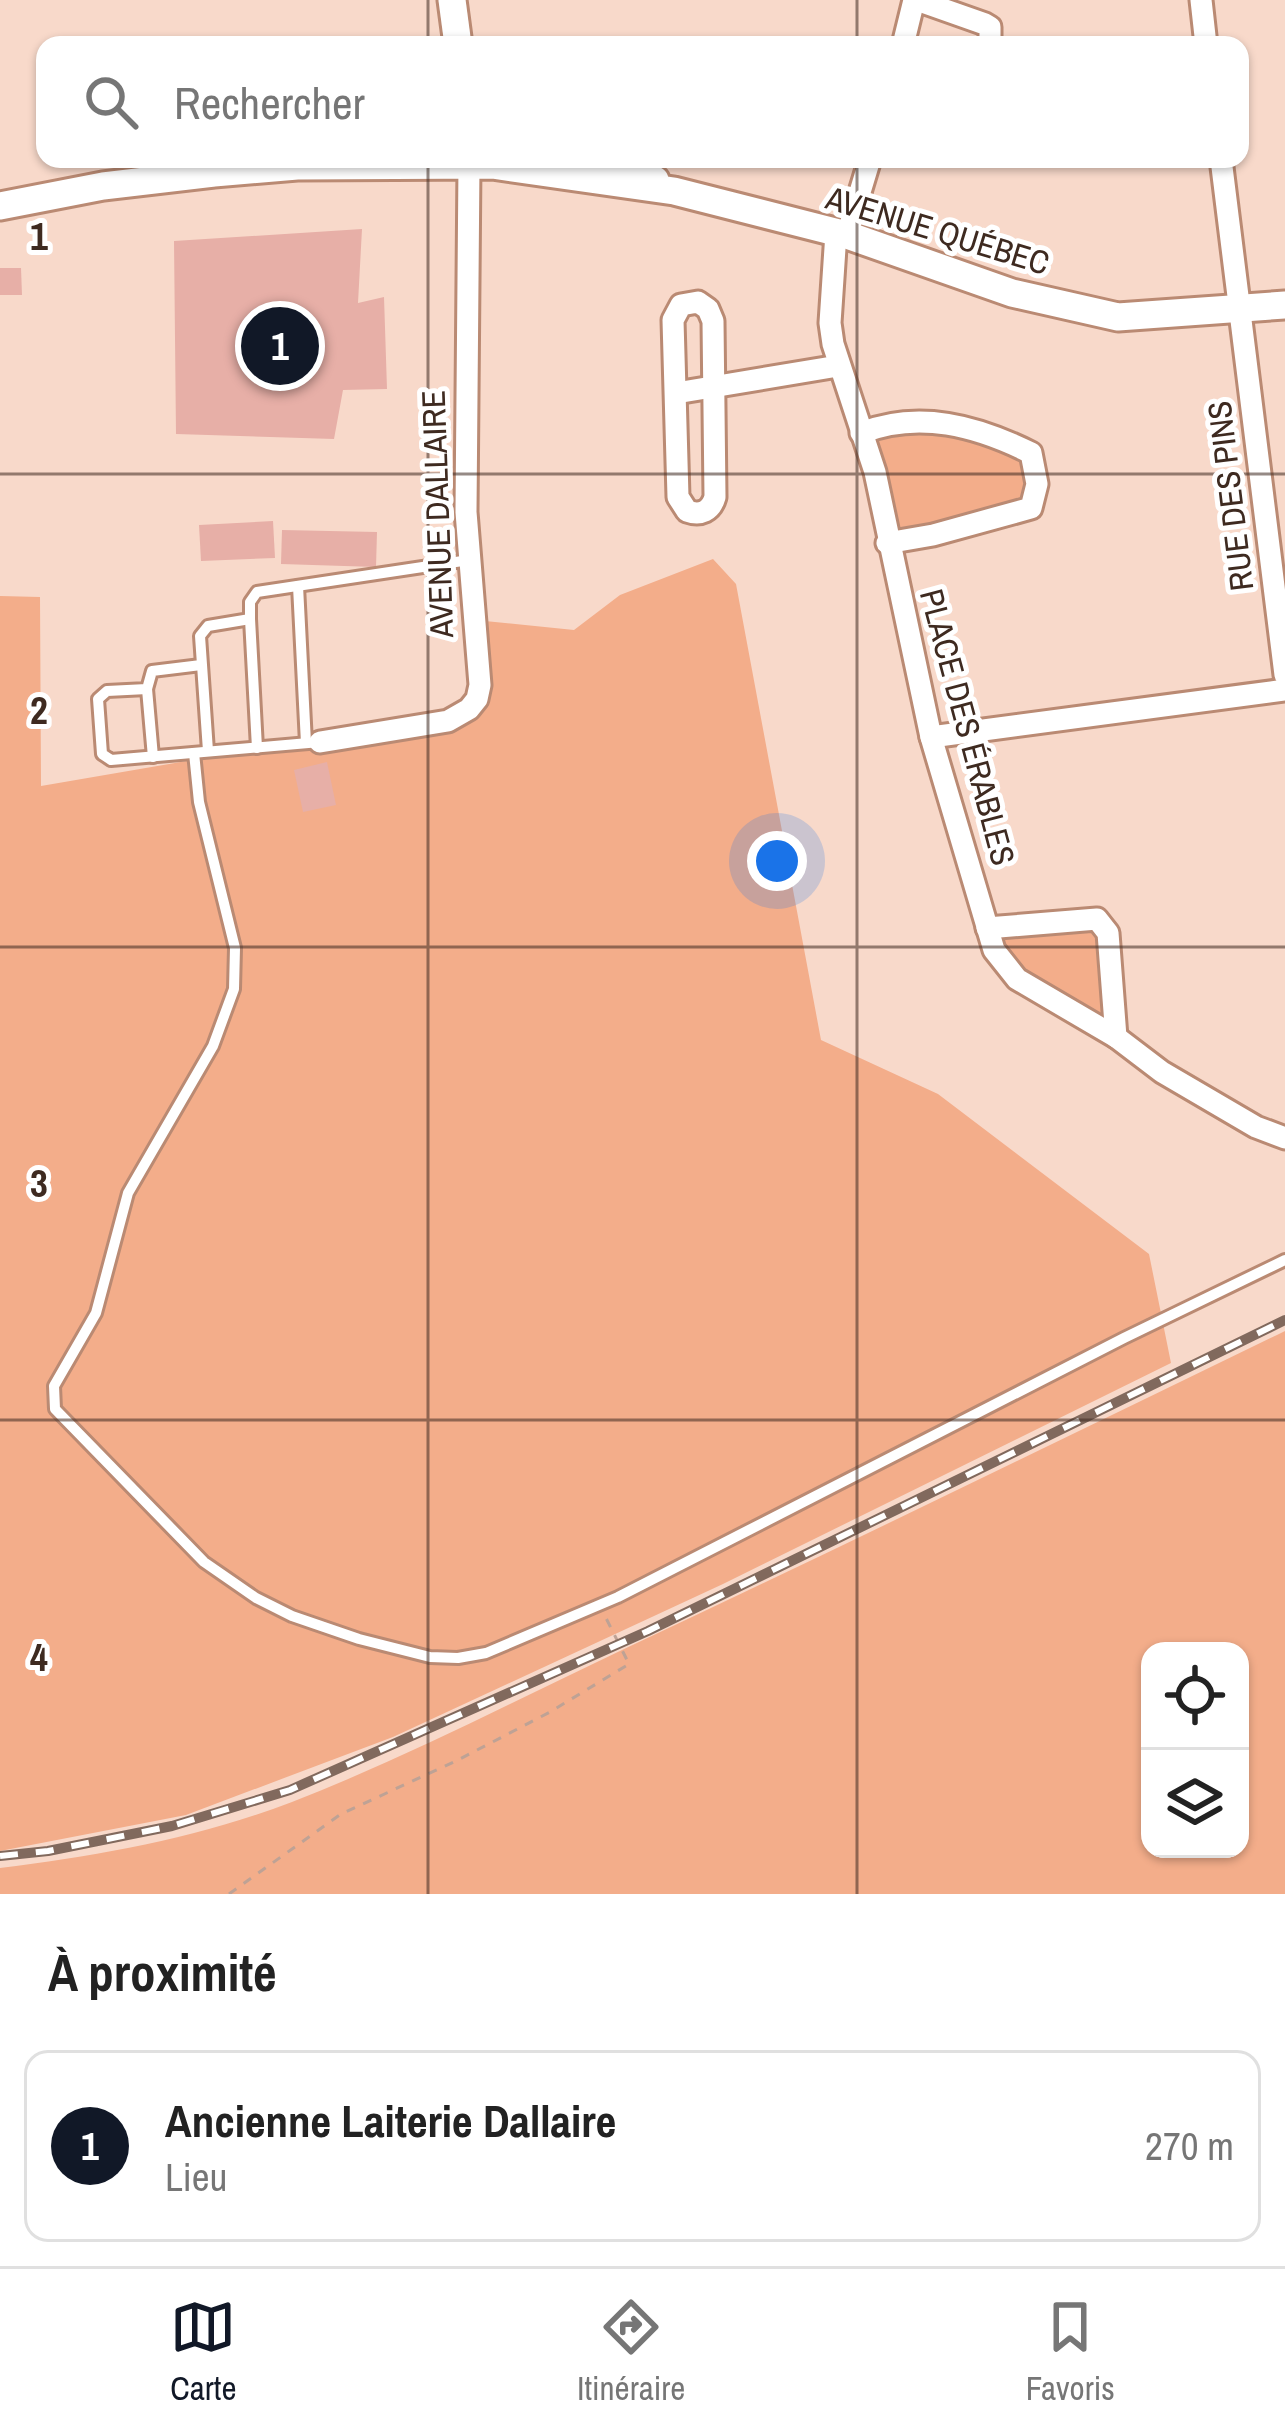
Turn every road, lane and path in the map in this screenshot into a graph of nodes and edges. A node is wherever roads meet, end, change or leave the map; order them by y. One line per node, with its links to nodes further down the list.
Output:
1 (915, 0): 6 (street); 7 (street)
2 (1201, 0): 8 (street)
3 (454, 4): 4 (street); 5 (street)
4 (457, 36)
5 (470, 36)
6 (905, 36)
7 (990, 36)
8 (1205, 36)
9 (273, 168): 16 (street, AVENUE QUÉBEC)
10 (469, 168): 25 (street, AVENUE DALLAIRE)
11 (511, 168): 15 (street, AVENUE QUÉBEC)
12 (629, 168): 15 (street)
13 (867, 168): 17 (street, PLACE DES ÉRABLES)
14 (1222, 168): 19 (street, RUE DES PINS)
15 (674, 191): 17 (street, AVENUE QUÉBEC)
16 (0, 206)
17 (841, 234): 19 (street, AVENUE QUÉBEC); 20 (street, PLACE DES ÉRABLES)
18 (1285, 304): 19 (street, AVENUE QUÉBEC)
19 (1241, 309): 29 (street, RUE DES PINS)
20 (838, 367): 21 (street); 23 (street, PLACE DES ÉRABLES)
21 (715, 388): 22 (street); 22 (street); 22 (street)
22 (676, 393)
23 (861, 433): 24 (street, PLACE DES ÉRABLES); 24 (street)
24 (887, 543): 32 (street, PLACE DES ÉRABLES)
25 (470, 560): 26 (lane); 33 (street, AVENUE DALLAIRE)
26 (298, 586): 27 (lane); 33 (lane)
27 (250, 619): 28 (lane); 34 (lane)
28 (201, 665): 30 (lane); 35 (lane)
29 (1285, 676)
30 (147, 689): 36 (lane); 36 (lane)
31 (1285, 690): 32 (street)
32 (931, 737): 37 (street, PLACE DES ÉRABLES)
33 (313, 743): 34 (lane)
34 (257, 748): 35 (lane)
35 (201, 752): 36 (lane); 41 (lane)
36 (153, 757)
37 (987, 928): 38 (street, PLACE DES ÉRABLES); 38 (street)
38 (1116, 1037): 39 (street, PLACE DES ÉRABLES)
39 (1285, 1138)
40 (1285, 1260): 41 (lane)
41 (598, 1604): 42 (path)
42 (229, 1894)

